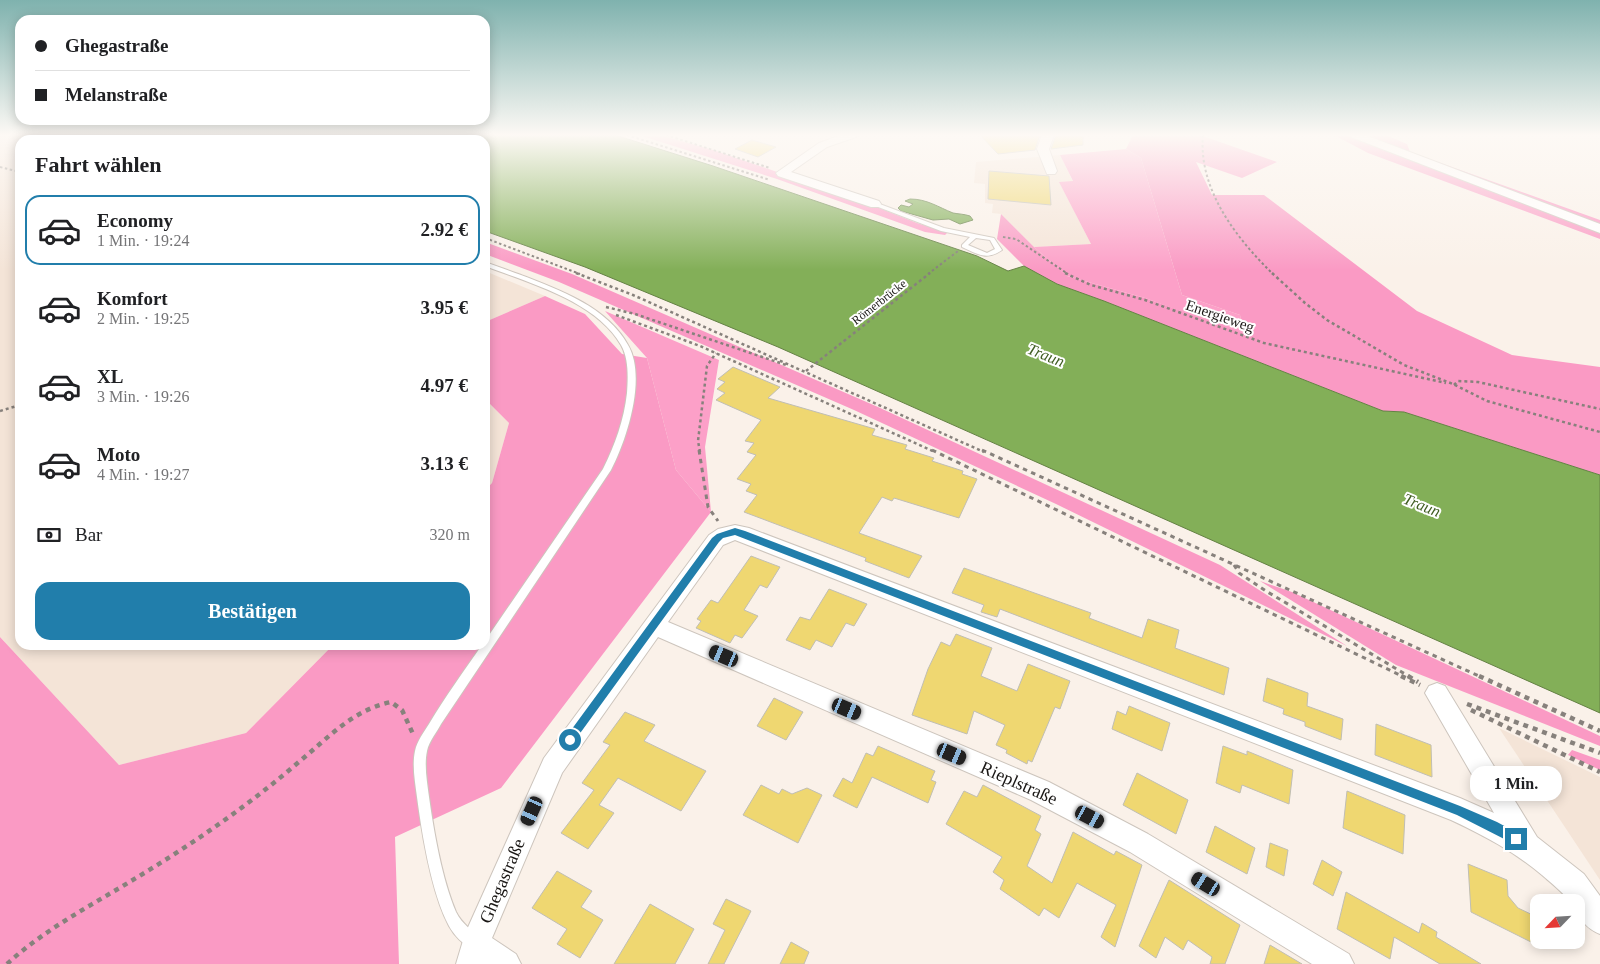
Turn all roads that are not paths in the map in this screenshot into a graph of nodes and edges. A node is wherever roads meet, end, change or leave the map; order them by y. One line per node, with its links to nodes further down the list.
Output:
1 (805, 180): 3 (street)
2 (1472, 180): 4 (street)
3 (875, 204): 5 (lane)
4 (1600, 229)
5 (975, 236): 5 (lane)
6 (490, 266): 9 (lane)
7 (728, 533): 8 (street, Ghegastraße); 12 (street)
8 (654, 626): 14 (street, Ghegastraße); 16 (street, Rieplstraße)
9 (490, 642)
10 (485, 650): 14 (lane)
11 (1436, 693): 12 (street)
12 (1528, 846): 13 (street)
13 (1600, 920)
14 (473, 954): 15 (street)
15 (506, 964)
16 (1339, 964)

